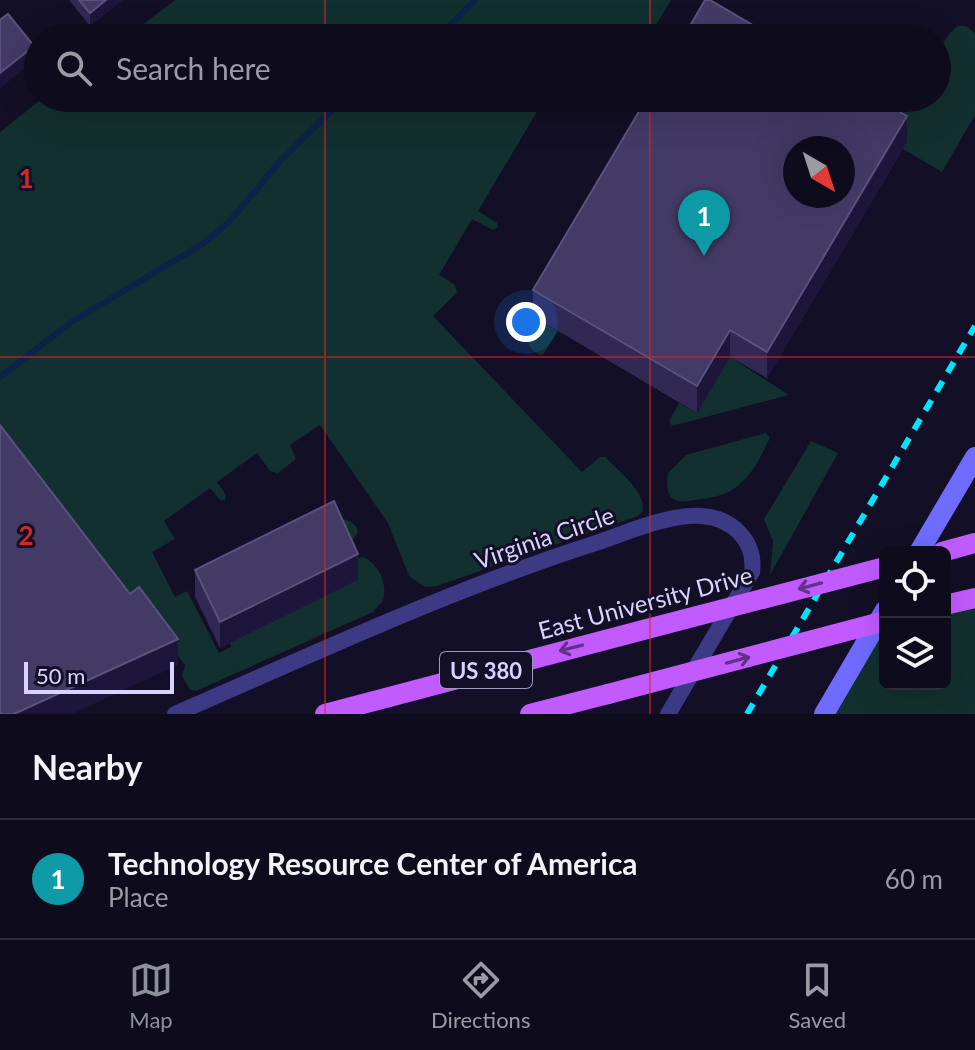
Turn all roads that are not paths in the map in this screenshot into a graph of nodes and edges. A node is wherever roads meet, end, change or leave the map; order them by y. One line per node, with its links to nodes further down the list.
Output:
1 (975, 457): 3 (street)
2 (975, 543): 4 (main road)
3 (923, 546)
4 (951, 550)
5 (879, 569): 11 (main road, East University Drive / US 380, one-way to 11, bridge)
6 (975, 598): 7 (main road)
7 (951, 604)
8 (880, 618): 14 (street)
9 (879, 623): 12 (main road, US 380, one-way to 9, bridge)
10 (175, 714): 13 (street, Virginia Circle)
11 (325, 714)
12 (530, 714)
13 (668, 714)
14 (824, 714)

